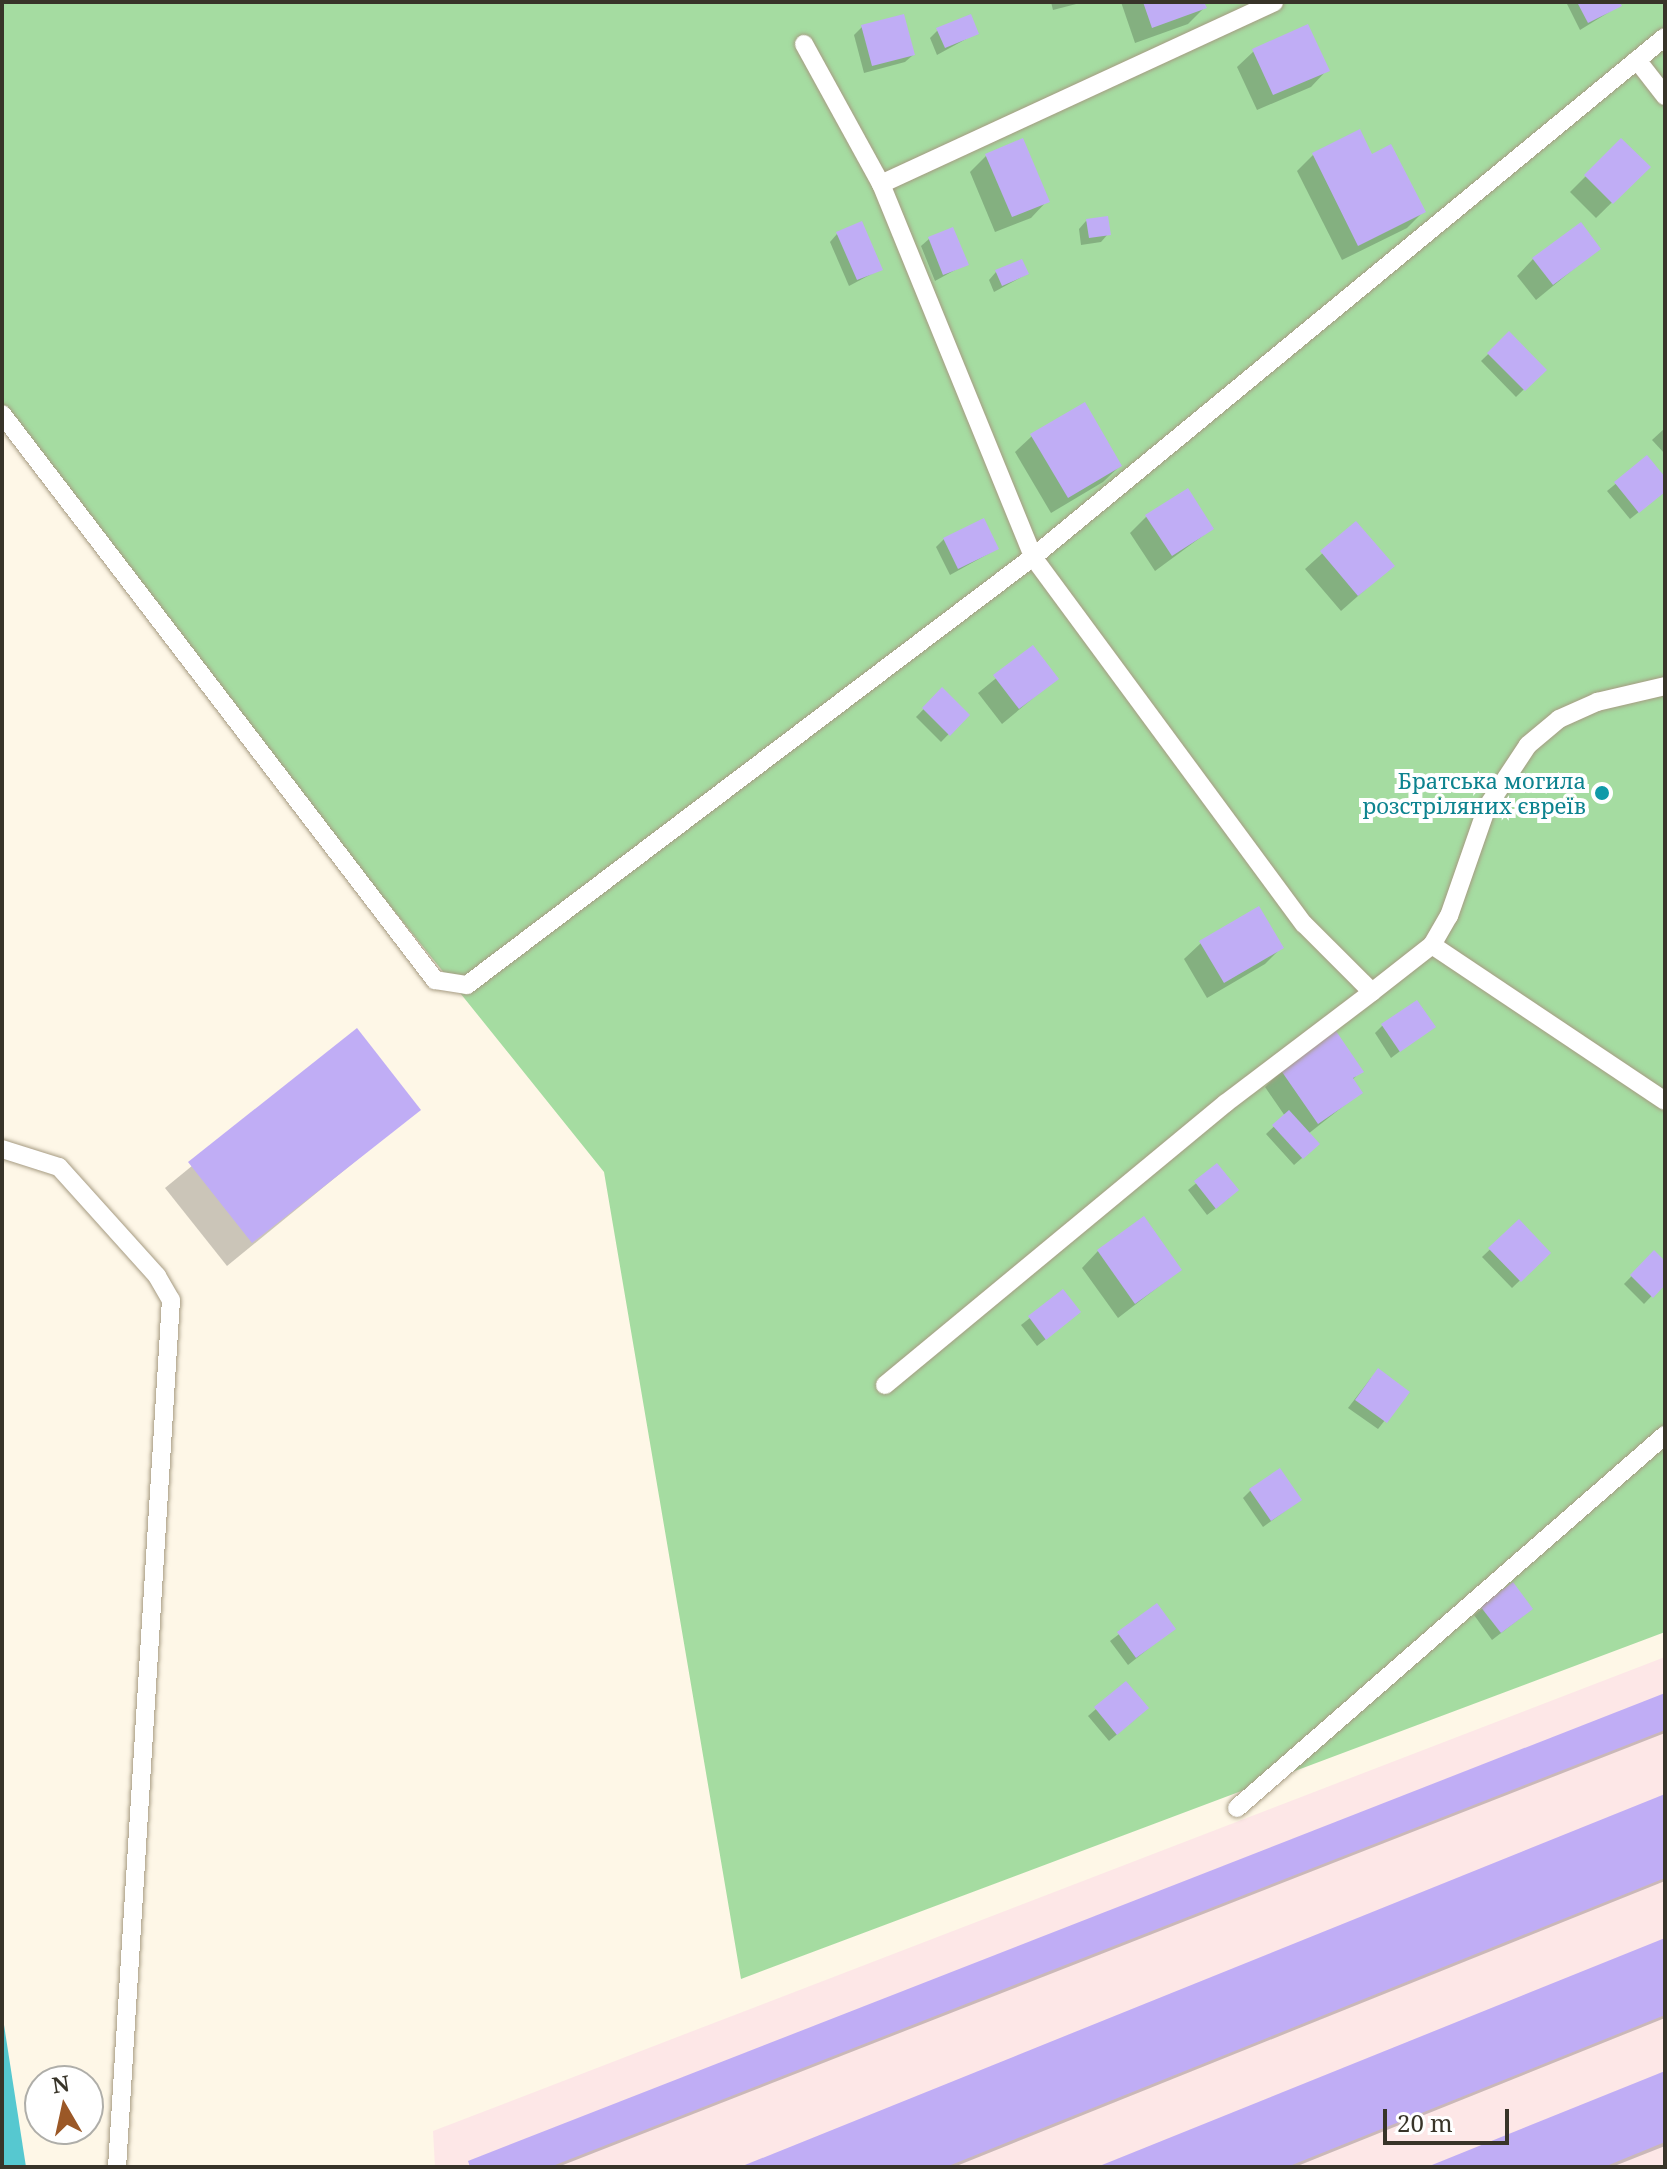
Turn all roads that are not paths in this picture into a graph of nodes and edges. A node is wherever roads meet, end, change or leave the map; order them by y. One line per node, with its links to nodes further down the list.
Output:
1 (1274, 2): 6 (lane)
2 (1665, 37): 4 (lane)
3 (804, 44): 6 (lane)
4 (1637, 60): 5 (lane); 8 (lane)
5 (1665, 96)
6 (881, 184): 8 (lane)
7 (2, 414): 8 (lane)
8 (1033, 557): 11 (lane)
9 (1665, 686): 10 (lane)
10 (1432, 945): 11 (lane); 12 (lane)
11 (1372, 992): 14 (lane)
12 (1665, 1101)
13 (2, 1149): 17 (lane)
14 (885, 1385)
15 (1665, 1435): 16 (lane)
16 (1237, 1808)
17 (117, 2167)

